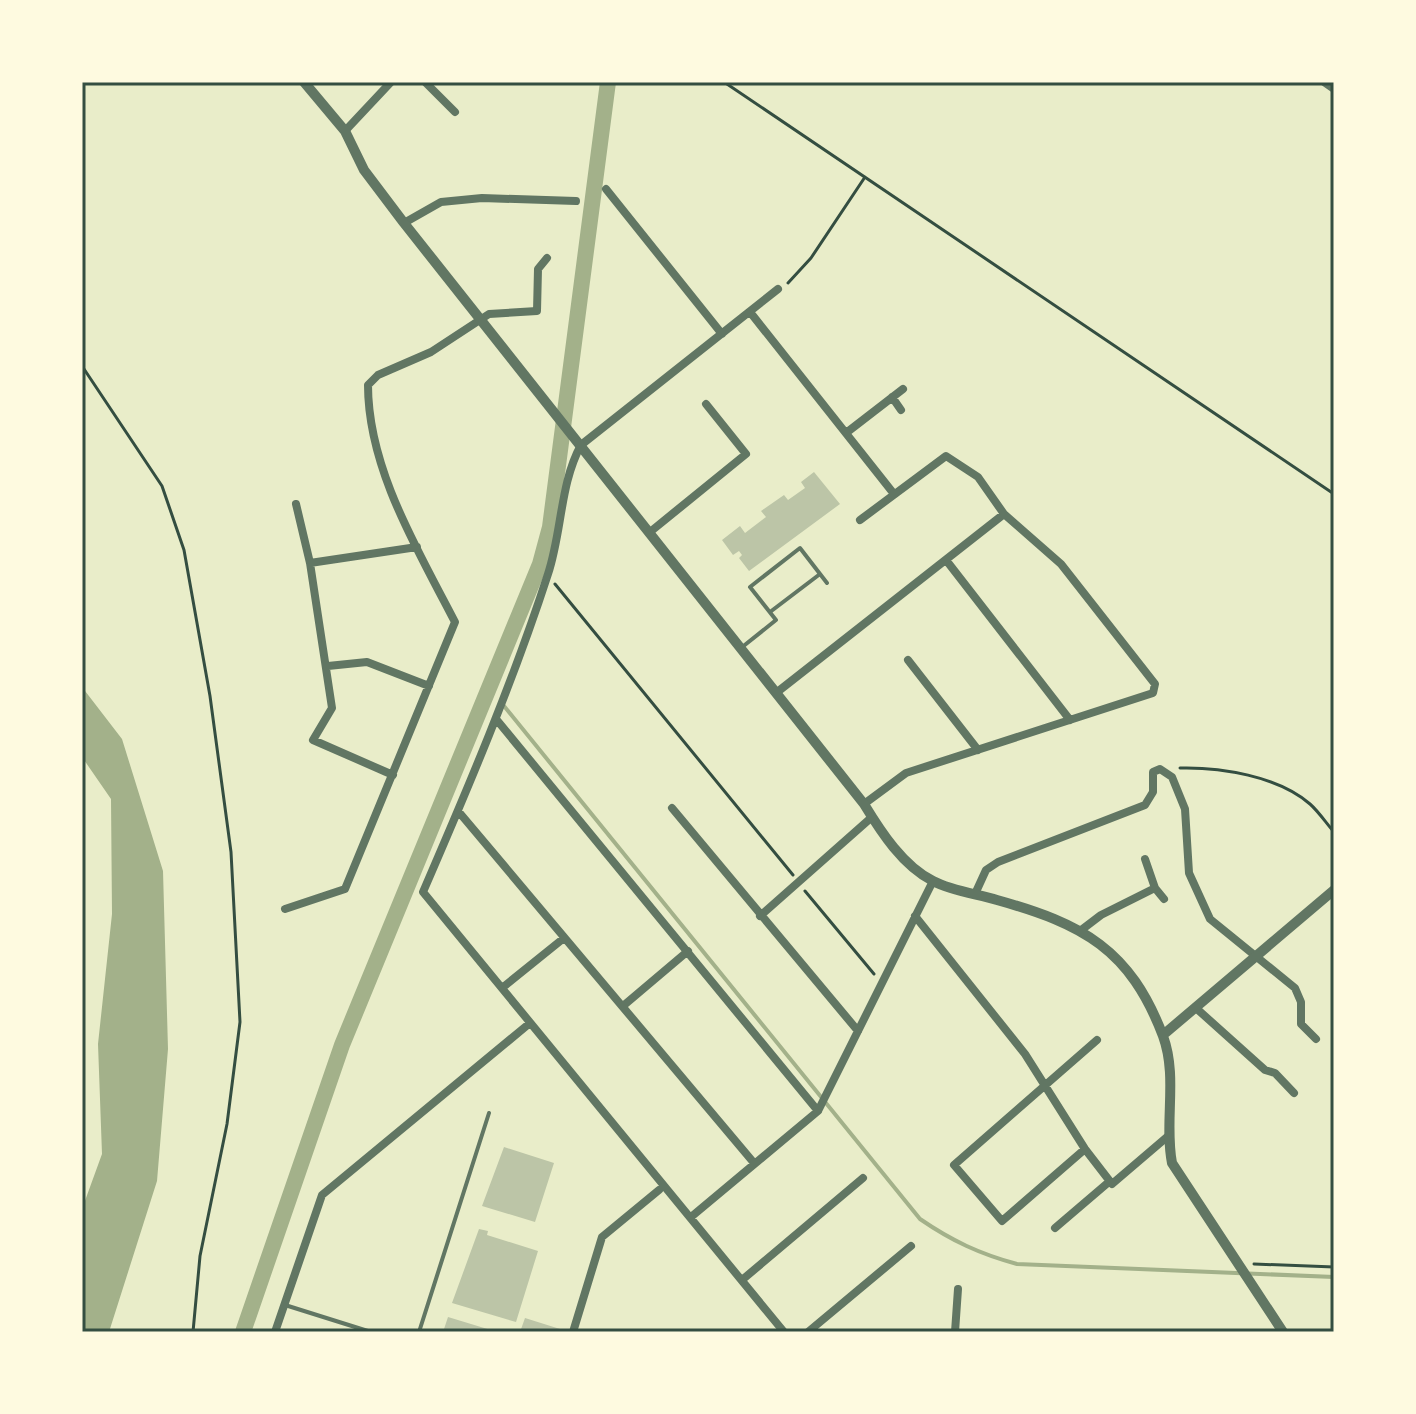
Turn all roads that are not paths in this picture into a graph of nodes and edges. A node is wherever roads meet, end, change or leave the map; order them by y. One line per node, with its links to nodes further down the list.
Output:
1 (304, 82): 7 (street)
2 (391, 82): 7 (street)
3 (425, 82): 6 (street)
4 (1324, 82): 5 (street)
5 (1334, 89)
6 (455, 112)
7 (345, 131): 10 (street)
8 (606, 189): 15 (street)
9 (576, 201): 10 (street)
10 (404, 223): 14 (street)
11 (547, 258): 14 (street)
12 (778, 289): 13 (street)
13 (750, 312): 15 (street); 20 (street)
14 (481, 319): 21 (street); 27 (street)
15 (722, 334): 21 (street)
16 (903, 389): 17 (street)
17 (892, 397): 19 (street); 20 (street)
18 (706, 404): 26 (street)
19 (901, 410)
20 (846, 433): 22 (street)
21 (581, 445): 26 (street); 38 (street)
22 (894, 494): 24 (street); 25 (street)
23 (296, 504): 29 (street)
24 (1004, 514): 28 (street); 39 (street)
25 (860, 520)
26 (650, 532): 33 (street)
27 (417, 547): 29 (street); 36 (street)
28 (946, 560): 37 (street); 39 (street)
29 (310, 563): 35 (street)
30 (820, 574): 31 (lane); 32 (lane); 32 (lane)
31 (827, 583)
32 (770, 612): 33 (lane)
33 (741, 648): 37 (street)
34 (908, 660): 40 (street)
35 (328, 666): 36 (street); 41 (street)
36 (429, 686): 41 (street)
37 (776, 693): 42 (street)
38 (496, 719): 44 (street); 57 (street)
39 (1070, 720): 40 (street)
40 (978, 750): 42 (street)
41 (393, 775): 52 (street)
42 (864, 804): 45 (street)
43 (672, 808): 53 (street)
44 (458, 811): 56 (street); 59 (street)
45 (872, 817): 47 (street); 53 (street)
46 (1145, 859): 48 (street)
47 (933, 881): 50 (street); 54 (street)
48 (1155, 888): 51 (street); 55 (street)
49 (1334, 890): 58 (street)
50 (975, 894): 55 (street); 58 (street)
51 (1164, 899)
52 (285, 909)
53 (760, 916): 63 (street)
54 (915, 916): 63 (street); 67 (street)
55 (1080, 931): 64 (street)
56 (564, 938): 59 (street); 60 (street)
57 (688, 951): 60 (street); 69 (street)
58 (1255, 957): 61 (street); 65 (street)
59 (502, 988): 62 (street)
60 (623, 1006): 73 (street)
61 (1197, 1009): 64 (street); 68 (street)
62 (530, 1023): 77 (street); 82 (street)
63 (858, 1031): 69 (street)
64 (1163, 1035): 71 (street)
65 (1316, 1039)
66 (1097, 1040): 67 (street)
67 (1044, 1088): 72 (street); 72 (street)
68 (1294, 1093)
69 (820, 1107): 73 (street)
70 (489, 1113): 86 (lane)
71 (1167, 1137): 75 (street); 91 (street)
72 (1085, 1149): 75 (street)
73 (754, 1163): 77 (street)
74 (863, 1178): 80 (street)
75 (1110, 1181): 78 (street)
76 (659, 1190): 87 (street)
77 (691, 1217): 80 (street)
78 (1055, 1228)
79 (911, 1246): 89 (street)
80 (742, 1280): 83 (street)
81 (958, 1289): 90 (street)
82 (284, 1305): 84 (street); 85 (lane)
83 (775, 1328): 88 (street)
84 (275, 1332)
85 (371, 1332)
86 (419, 1332)
87 (573, 1332)
88 (784, 1332)
89 (808, 1332)
90 (955, 1332)
91 (1283, 1332)

